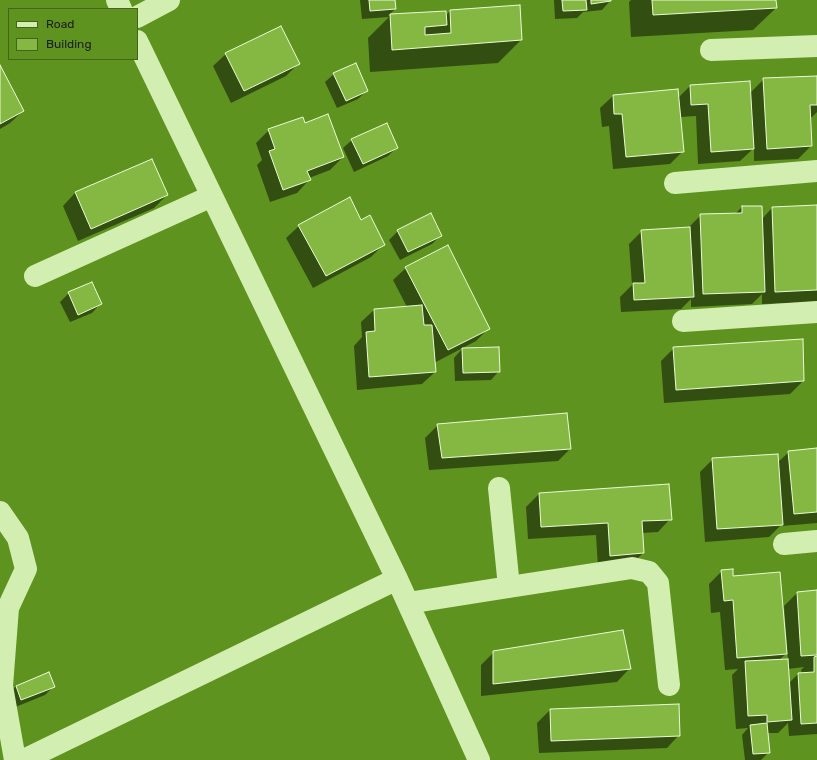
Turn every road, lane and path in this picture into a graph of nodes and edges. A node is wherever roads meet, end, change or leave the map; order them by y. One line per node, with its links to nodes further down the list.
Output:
1 (169, 0): 2 (street)
2 (138, 16)
3 (138, 44): 8 (street)
4 (817, 46): 5 (street)
5 (712, 50)
6 (817, 171): 7 (street)
7 (675, 183)
8 (212, 196): 9 (street); 16 (street)
9 (35, 276)
10 (817, 312): 11 (street)
11 (683, 321)
12 (499, 488): 17 (street)
13 (0, 512): 20 (street)
14 (817, 541): 15 (street)
15 (784, 544)
16 (396, 579): 18 (street); 21 (street)
17 (509, 587): 18 (street); 19 (street)
18 (408, 603): 22 (street)
19 (669, 685)
20 (15, 760)
21 (24, 760)
22 (479, 760)

